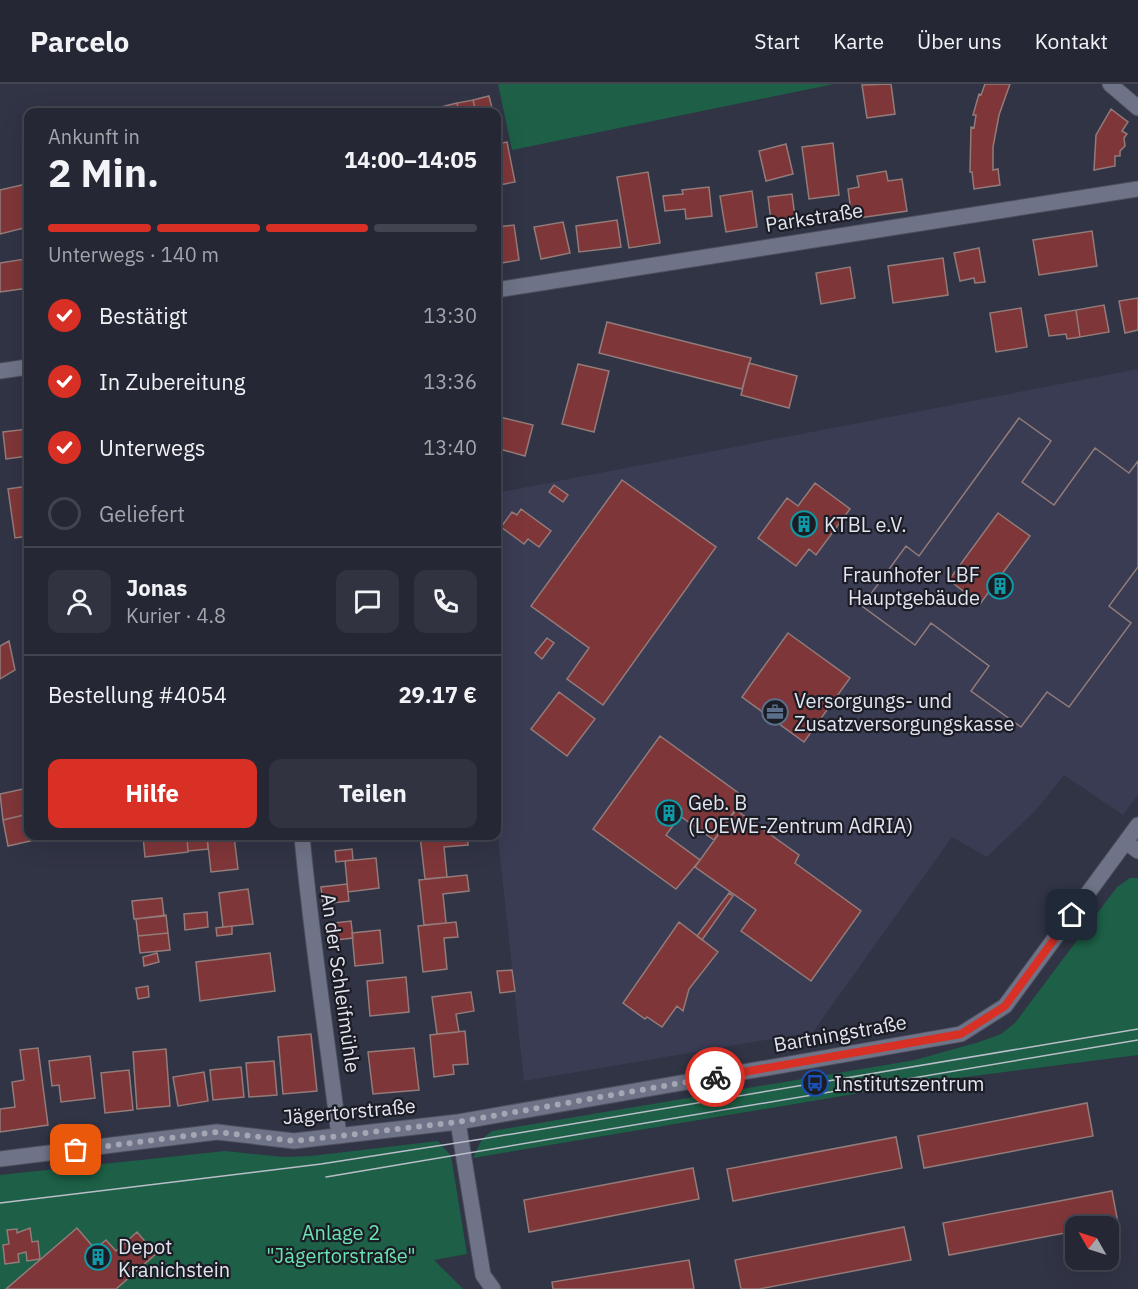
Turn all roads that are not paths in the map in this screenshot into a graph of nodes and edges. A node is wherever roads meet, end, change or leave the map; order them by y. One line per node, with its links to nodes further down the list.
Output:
1 (1110, 84): 2 (street)
2 (1138, 108)
3 (1138, 189): 4 (street, Parkstraße)
4 (501, 289)
5 (24, 368): 6 (street)
6 (0, 371)
7 (1138, 825): 9 (street, Bartningstraße)
8 (302, 840): 11 (street, An der Schleifmühle)
9 (1132, 846): 10 (street, Bartningstraße)
10 (458, 1122): 11 (street, Jägertorstraße); 13 (street)
11 (339, 1136): 12 (street, Jägertorstraße)
12 (0, 1159)
13 (494, 1289)

